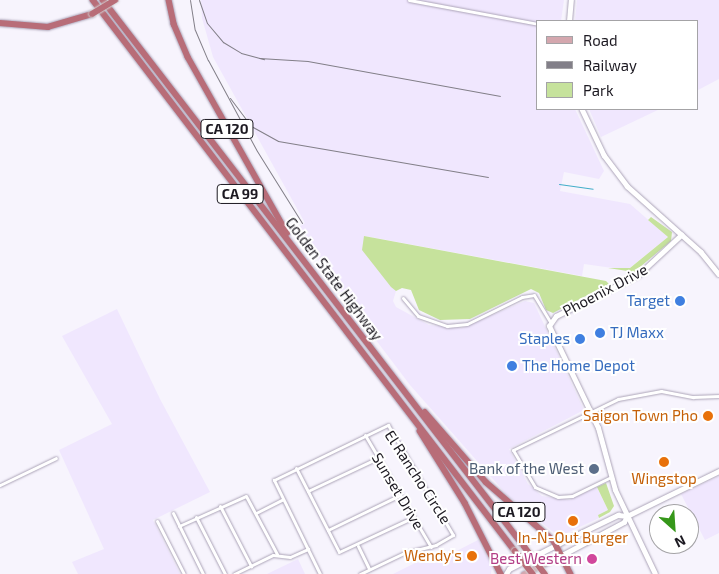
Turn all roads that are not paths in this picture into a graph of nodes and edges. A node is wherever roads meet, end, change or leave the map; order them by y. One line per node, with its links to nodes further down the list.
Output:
1 (103, 0): 14 (highway, Golden State Highway / CA 99)
2 (111, 0): 8 (highway, bridge)
3 (115, 0): 8 (highway, bridge)
4 (169, 0): 14 (highway, CA 120)
5 (409, 0): 11 (street)
6 (571, 0): 9 (street)
7 (94, 2): 20 (highway, Golden State Highway / CA 99)
8 (92, 13): 10 (highway)
9 (569, 20)
10 (0, 22)
11 (536, 24)
12 (582, 110): 13 (street)
13 (682, 236): 15 (street); 17 (street, Phoenix Drive)
14 (298, 253): 18 (highway, Golden State Highway / CA 99)
15 (719, 274)
16 (403, 298): 17 (street)
17 (550, 322): 21 (street)
18 (381, 362): 41 (highway, CA 120); 59 (highway, Golden State Highway / CA 99, bridge)
19 (719, 396): 21 (street)
20 (400, 400): 55 (highway, CA 120); 58 (highway, Golden State Highway / CA 99, bridge)
21 (590, 412): 27 (street); 27 (street)
22 (364, 435): 24 (street, Sunset Drive); 25 (street, El Rancho Circle); 43 (street, El Rancho Circle)
23 (56, 458): 28 (street)
24 (378, 458): 29 (street); 30 (street, Sunset Drive)
25 (296, 468): 29 (street); 31 (street, El Rancho Circle)
26 (719, 471): 35 (street)
27 (611, 477): 35 (street)
28 (0, 484)
29 (308, 492): 40 (street)
30 (400, 494): 37 (street, Sunset Drive); 40 (street)
31 (282, 500): 34 (street); 44 (street, El Rancho Circle)
32 (220, 506): 34 (street); 36 (street); 47 (street)
33 (172, 513): 39 (street)
34 (256, 513): 45 (street)
35 (627, 516): 41 (street); 46 (street); 61 (street)
36 (196, 517): 39 (street); 51 (street)
37 (414, 517): 42 (street); 43 (street, Sunset Drive)
38 (157, 521): 49 (street)
39 (179, 526): 50 (street)
40 (328, 530): 42 (street)
41 (557, 544): 46 (highway, CA 120); 56 (street)
42 (358, 546): 48 (street)
43 (431, 547): 48 (street, El Rancho Circle)
44 (308, 549): 45 (street); 53 (street, El Rancho Circle)
45 (277, 554): 47 (street)
46 (562, 555): 57 (main road); 60 (highway)
47 (251, 566): 52 (street)
48 (369, 569): 54 (street, El Rancho Circle)
49 (184, 574)
50 (203, 574)
51 (225, 574)
52 (234, 574)
53 (320, 574)
54 (360, 574)
55 (501, 574)
56 (506, 574)
57 (523, 574)
58 (533, 574)
59 (545, 574)
60 (572, 574)
61 (655, 574)

